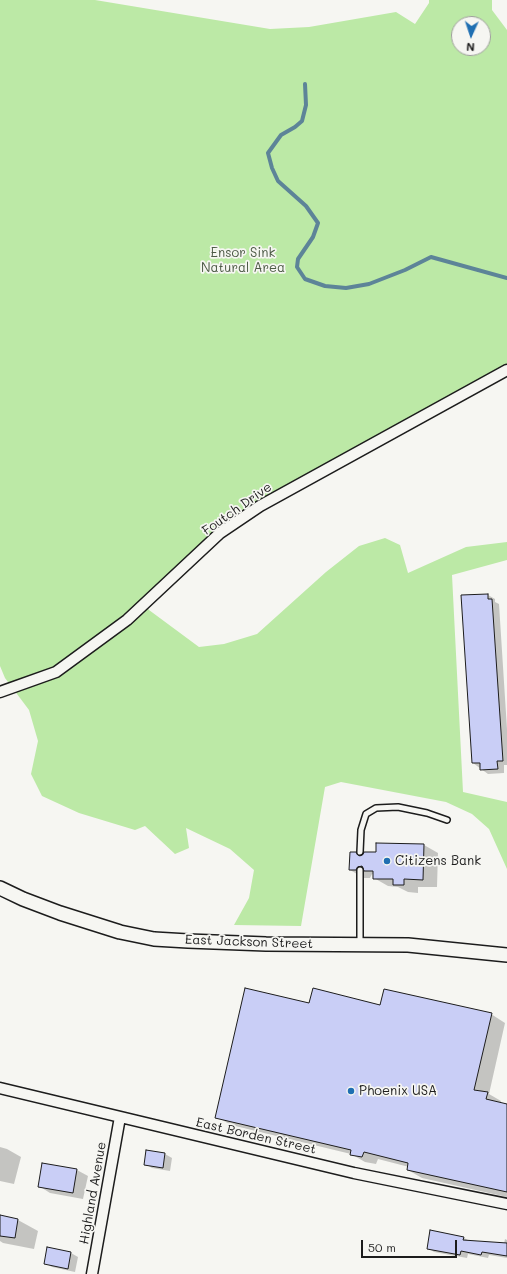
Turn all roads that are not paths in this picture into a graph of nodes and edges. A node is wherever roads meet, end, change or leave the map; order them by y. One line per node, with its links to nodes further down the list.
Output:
1 (507, 370): 2 (street, Foutch Drive)
2 (0, 692)
3 (447, 820): 4 (lane)
4 (360, 852)
5 (360, 870): 7 (lane)
6 (0, 888): 7 (street, East Jackson Street)
7 (360, 944): 8 (street, East Jackson Street)
8 (507, 955)
9 (0, 1088): 10 (street, East Borden Street)
10 (120, 1117): 11 (street, East Borden Street); 12 (street, Highland Avenue)
11 (507, 1204)
12 (92, 1274)

